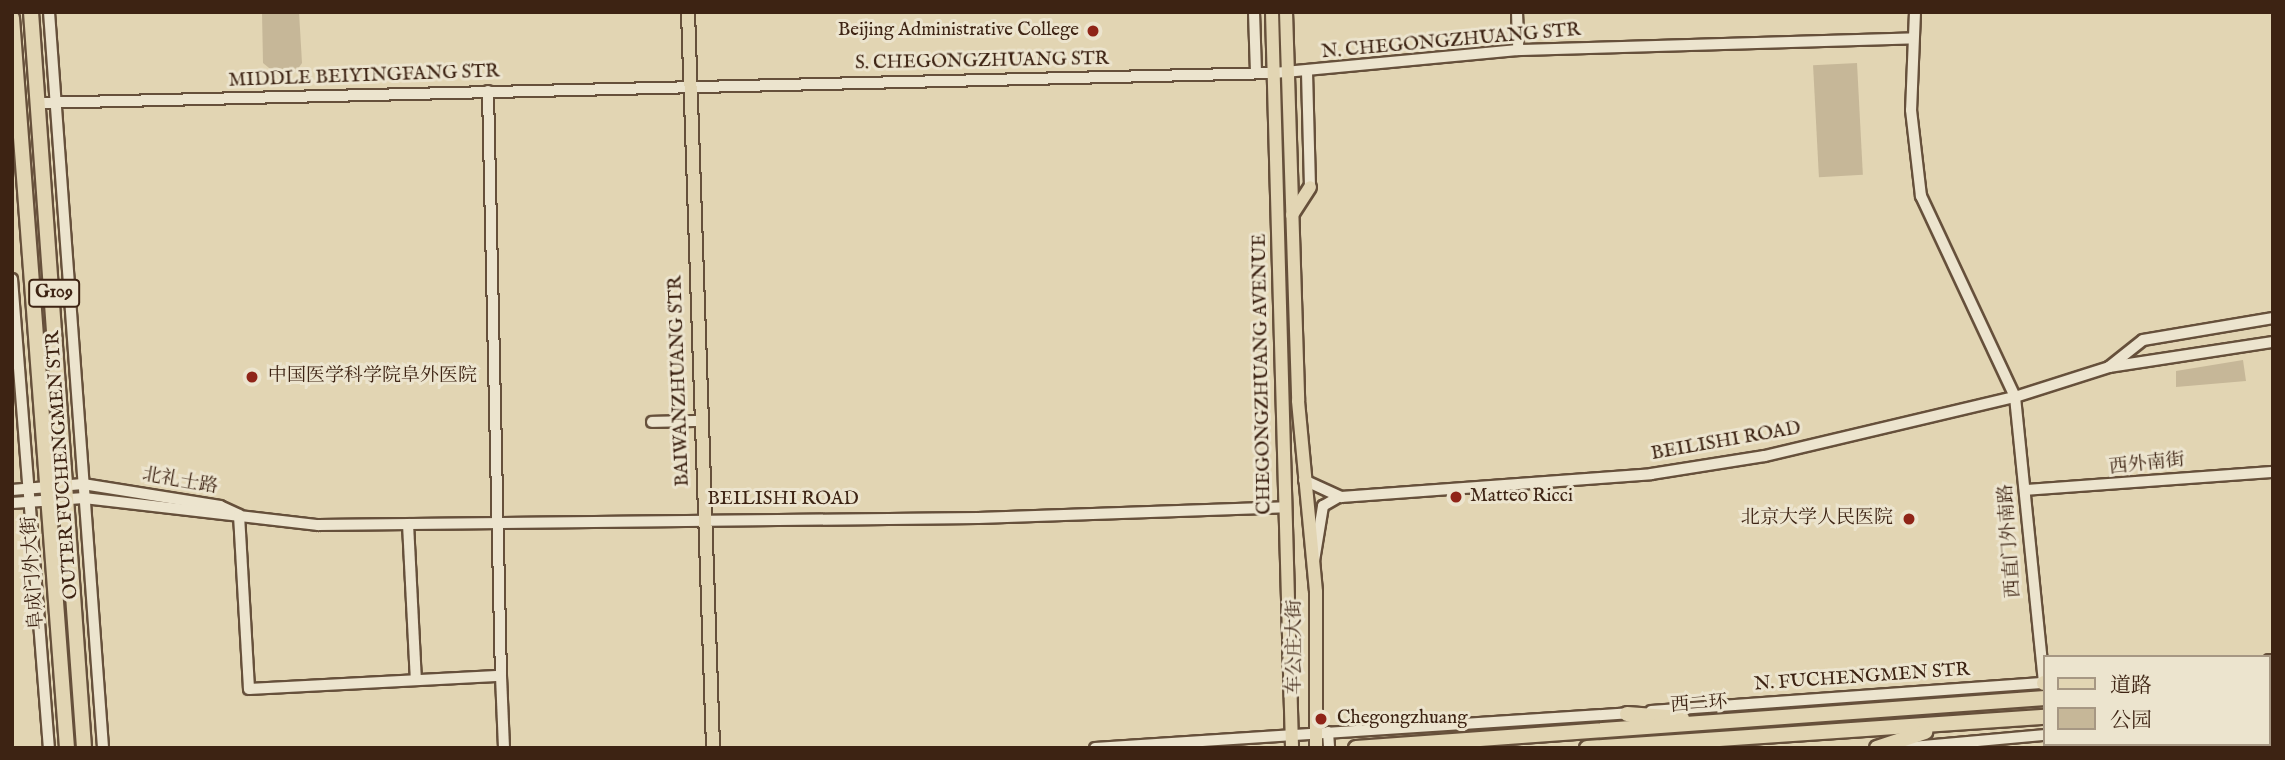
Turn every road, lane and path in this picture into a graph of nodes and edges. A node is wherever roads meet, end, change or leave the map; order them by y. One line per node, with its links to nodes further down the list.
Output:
1 (32, 12): 19 (highway, OUTER FUCHENGMEN STR / G109)
2 (49, 12): 18 (street, OUTER FUCHENGMEN STR)
3 (688, 12): 16 (main road, BAIWANZHUANG STR)
4 (1254, 12): 14 (street)
5 (1272, 12): 15 (main road, CHEGONGZHUANG AVENUE)
6 (1286, 12): 12 (main road, CHEGONGZHUANG AVENUE)
7 (1517, 12): 11 (street)
8 (1915, 12): 10 (street, 西直门外南路)
9 (12, 18): 35 (highway, 阜成门外大街 / G109)
10 (1912, 38): 11 (street, N. CHEGONGZHUANG STR); 26 (street, 西直门外南路)
11 (1518, 50): 13 (street, N. CHEGONGZHUANG STR)
12 (1287, 72): 13 (street, N. CHEGONGZHUANG STR); 15 (street, N. CHEGONGZHUANG STR); 21 (main road, CHEGONGZHUANG AVENUE)
13 (1307, 72): 20 (street)
14 (1256, 73): 15 (street, S. CHEGONGZHUANG STR); 16 (street, S. CHEGONGZHUANG STR)
15 (1274, 73): 39 (main road, CHEGONGZHUANG AVENUE)
16 (691, 86): 17 (street, MIDDLE BEIYINGFANG STR); 27 (main road, BAIWANZHUANG STR)
17 (488, 91): 18 (street, MIDDLE BEIYINGFANG STR); 42 (street)
18 (58, 102): 19 (street, MIDDLE BEIYINGFANG STR); 34 (street, OUTER FUCHENGMEN STR)
19 (39, 103): 34 (highway, OUTER FUCHENGMEN STR / G109)
20 (1310, 187): 21 (main road)
21 (1292, 215): 30 (main road, CHEGONGZHUANG AVENUE)
22 (12, 279): 31 (street, OUTER FUCHENGMEN STR)
23 (2273, 318): 25 (street, BEILISHI ROAD)
24 (2273, 342): 25 (street, BEILISHI ROAD)
25 (2109, 367): 26 (street, BEILISHI ROAD)
26 (2015, 397): 33 (street, 西直门外南路); 36 (street, BEILISHI ROAD)
27 (701, 421): 28 (street); 41 (main road, BAIWANZHUANG STR)
28 (652, 422)
29 (2273, 472): 33 (street, 西外南街)
30 (1302, 478): 36 (street); 44 (main road, CHEGONGZHUANG AVENUE)
31 (28, 488): 32 (street); 35 (street); 37 (street, OUTER FUCHENGMEN STR)
32 (12, 490)
33 (2025, 490): 46 (street, 西直门外南路)
34 (76, 491): 35 (street, 北礼士路); 40 (street, 北礼士路); 60 (highway, 阜成门外大街 / G109); 62 (street, OUTER FUCHENGMEN STR)
35 (48, 493): 37 (street); 59 (highway, 阜成门外大街 / G109)
36 (1341, 497): 44 (street)
37 (29, 502): 38 (street); 61 (street, OUTER FUCHENGMEN STR)
38 (12, 503)
39 (1286, 507): 41 (street, BEILISHI ROAD); 57 (main road, CHEGONGZHUANG AVENUE)
40 (239, 515): 43 (street, BEILISHI ROAD); 47 (street)
41 (705, 517): 42 (street, BEILISHI ROAD); 64 (main road, BAIWANZHUANG STR)
42 (502, 522): 43 (street, BEILISHI ROAD); 45 (street)
43 (408, 524): 47 (street)
44 (1314, 561): 56 (main road, 车公庄大街)
45 (501, 676): 47 (street); 63 (street)
46 (2044, 677)
47 (416, 680)
48 (2044, 687): 50 (street, N. FUCHENGMEN STR)
49 (2044, 687): 53 (highway, 西二环)
50 (1627, 713): 53 (highway); 56 (street, N. FUCHENGMEN STR)
51 (2044, 717): 52 (highway, 西二环)
52 (2027, 718): 54 (highway, 西二环); 55 (highway)
53 (1725, 722): 69 (highway, 西二环)
54 (1955, 722): 70 (highway, 西二环); 71 (highway)
55 (2044, 723)
56 (1323, 732): 57 (street, N. FUCHENGMEN STR); 67 (main road, 车公庄大街); 68 (street)
57 (1291, 734): 65 (street, N. FUCHENGMEN STR); 66 (main road, CHEGONGZHUANG AVENUE)
58 (2044, 735): 72 (street)
59 (65, 746)
60 (88, 746)
61 (49, 748)
62 (103, 748)
63 (504, 748)
64 (713, 748)
65 (1095, 748)
66 (1292, 748)
67 (1316, 748)
68 (1329, 748)
69 (1356, 748)
70 (1587, 748)
71 (1877, 748)
72 (1901, 748)

